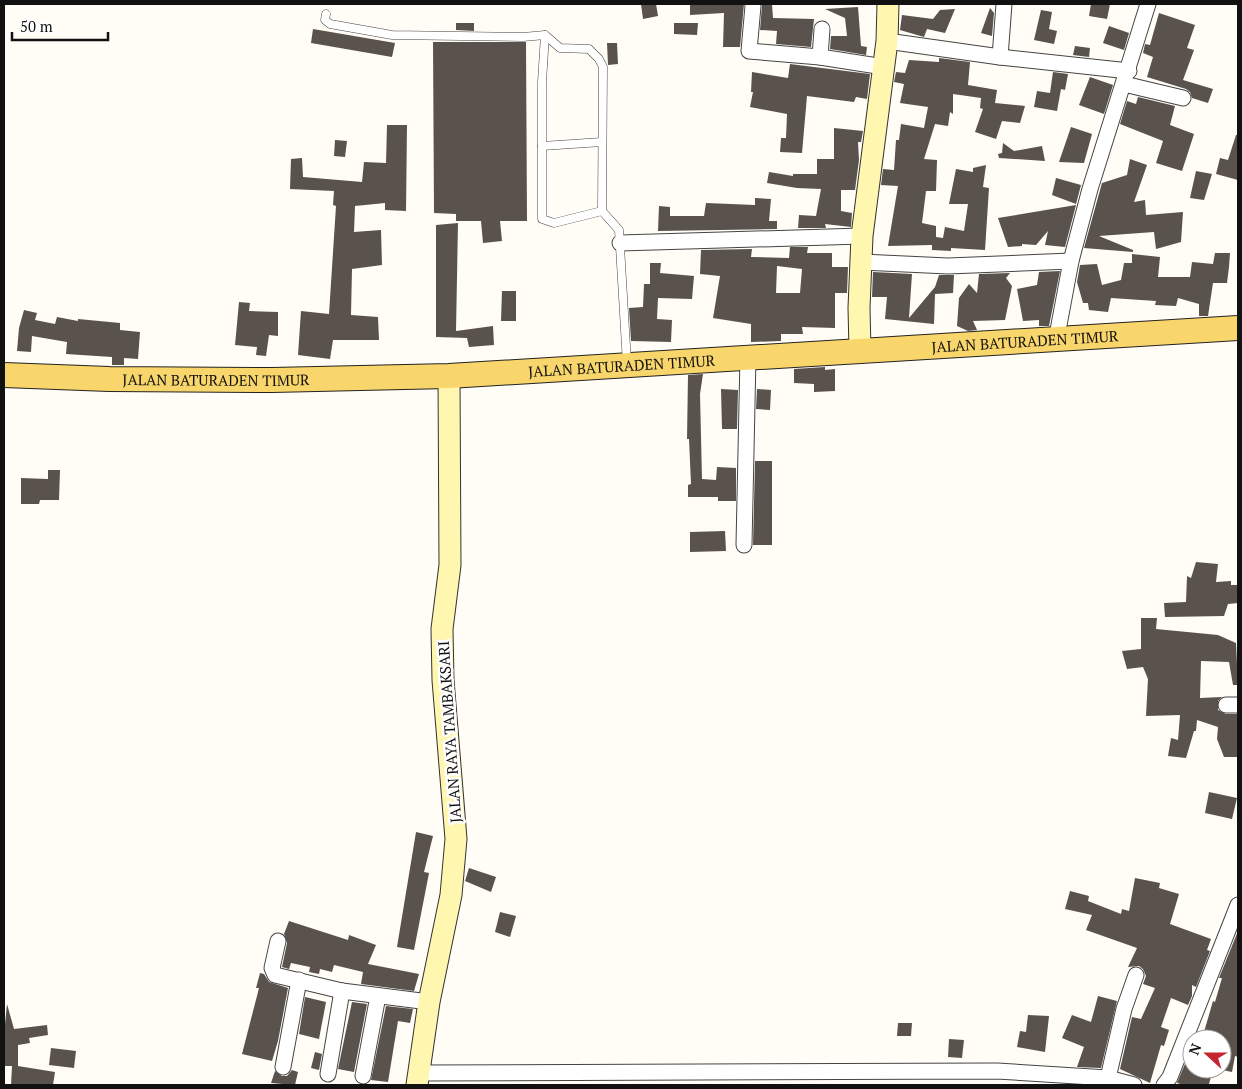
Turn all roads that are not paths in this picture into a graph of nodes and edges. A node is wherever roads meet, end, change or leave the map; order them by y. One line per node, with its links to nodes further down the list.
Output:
1 (888, 4): 8 (street)
2 (1004, 4): 10 (street)
3 (1148, 4): 12 (street)
4 (753, 6): 9 (street)
5 (326, 14): 7 (lane)
6 (822, 29): 9 (street)
7 (545, 35): 14 (lane); 15 (lane)
8 (887, 42): 10 (street); 11 (street)
9 (820, 57): 11 (street)
10 (1000, 57): 12 (street)
11 (884, 67): 17 (street)
12 (1127, 77): 13 (street); 19 (street)
13 (1183, 98)
14 (602, 142): 15 (lane); 16 (lane)
15 (542, 146): 16 (lane)
16 (602, 211): 18 (lane)
17 (862, 236): 18 (street); 20 (street)
18 (620, 243): 25 (lane)
19 (1071, 261): 20 (street); 22 (street)
20 (861, 262): 23 (street)
21 (1238, 328): 22 (main road, JALAN BATURADEN TIMUR)
22 (1056, 341): 23 (main road, JALAN BATURADEN TIMUR)
23 (860, 350): 24 (main road, JALAN BATURADEN TIMUR)
24 (748, 358): 25 (main road, JALAN BATURADEN TIMUR); 28 (street)
25 (627, 366): 27 (main road, JALAN BATURADEN TIMUR)
26 (4, 375): 27 (main road, JALAN BATURADEN TIMUR)
27 (449, 376): 35 (street, JALAN RAYA TAMBAKSARI)
28 (744, 545)
29 (1238, 905): 42 (street)
30 (278, 941): 32 (street)
31 (1136, 975): 39 (street)
32 (299, 980): 33 (street); 36 (street)
33 (342, 991): 34 (street); 37 (street)
34 (378, 996): 35 (street); 38 (street)
35 (430, 1002): 40 (street, JALAN RAYA TAMBAKSARI)
36 (283, 1067)
37 (328, 1074)
38 (363, 1076)
39 (1108, 1078): 40 (street); 41 (street)
40 (419, 1079)
41 (1134, 1085)
42 (1164, 1085)

